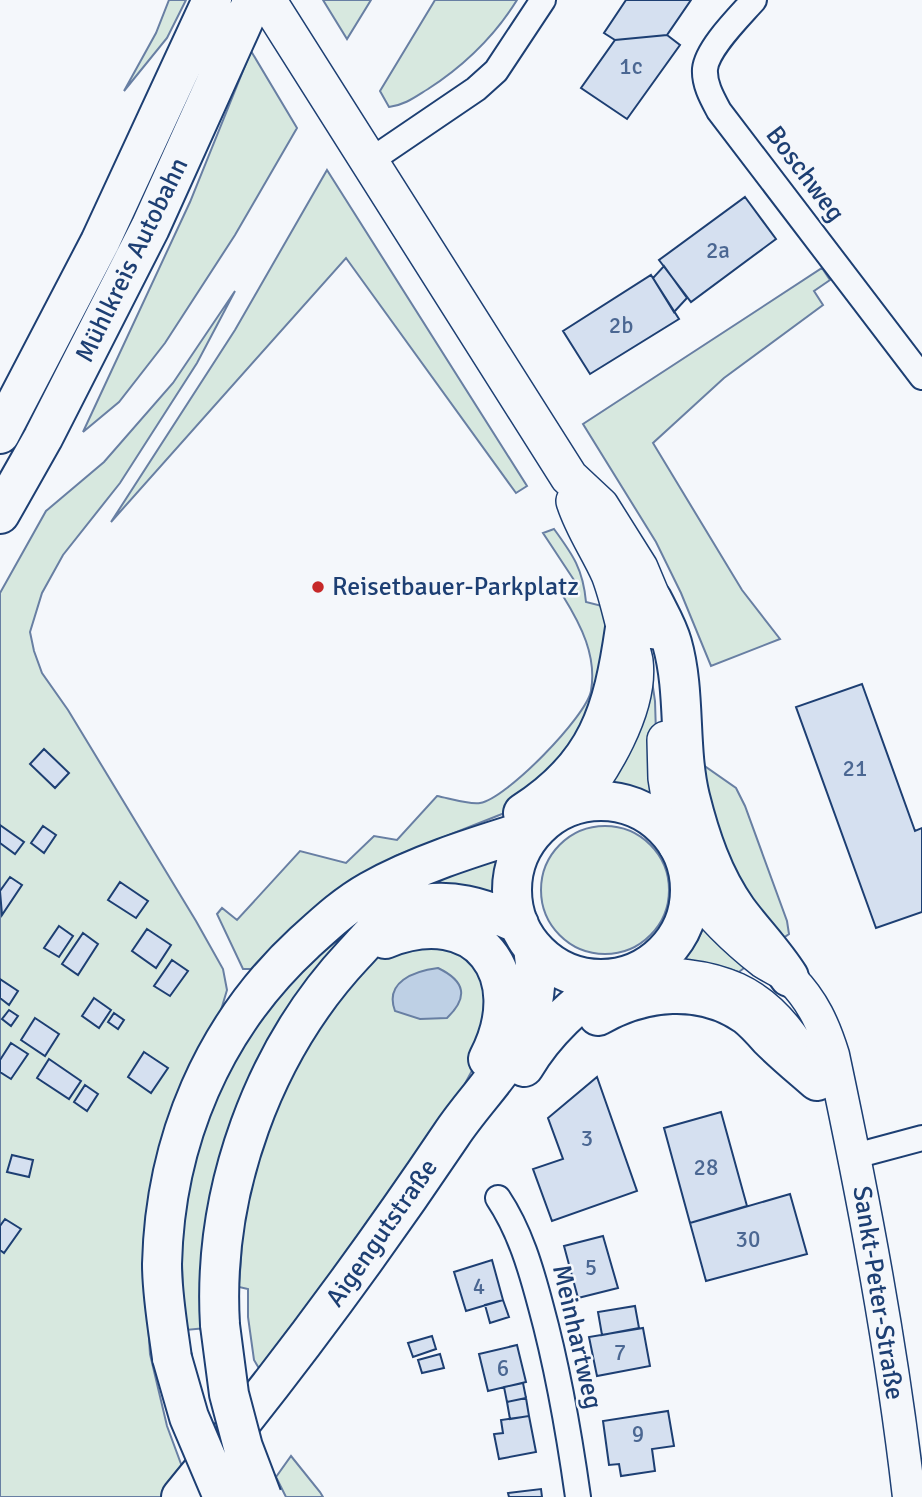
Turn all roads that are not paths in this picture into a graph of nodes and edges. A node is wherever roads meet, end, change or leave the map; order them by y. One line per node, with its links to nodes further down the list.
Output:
1 (212, 0): 8 (main road, Mühlkreis Autobahn)
2 (253, 0): 10 (main road, Mühlkreis Autobahn)
3 (267, 0): 6 (main road)
4 (543, 0): 6 (street)
5 (754, 0): 7 (street, Boschweg)
6 (363, 149): 9 (main road)
7 (922, 377)
8 (4, 426)
9 (569, 477): 11 (main road); 12 (main road)
10 (0, 514)
11 (652, 599): 15 (main road); 20 (main road)
12 (625, 628): 13 (main road); 14 (main road)
13 (572, 806): 14 (main road); 15 (main road)
14 (534, 818): 17 (main road); 29 (main road, bridge)
15 (678, 846): 16 (main road)
16 (690, 888): 19 (main road); 20 (street, Sankt-Peter-Straße)
17 (526, 936): 18 (main road); 19 (main road); 23 (main road, Aigengutstraße)
18 (358, 950): 23 (main road); 30 (main road, bridge)
19 (620, 977): 21 (street); 22 (main road)
20 (789, 977): 25 (street, Sankt-Peter-Straße)
21 (817, 1082): 22 (main road); 25 (street)
22 (503, 1104): 28 (main road, Aigengutstraße)
23 (456, 1127): 27 (main road, Aigengutstraße)
24 (922, 1138): 25 (street)
25 (851, 1144): 32 (street, Sankt-Peter-Straße)
26 (498, 1198): 31 (street, Meinhartweg)
27 (181, 1497)
28 (214, 1497)
29 (223, 1497)
30 (262, 1497)
31 (578, 1497)
32 (909, 1497)

